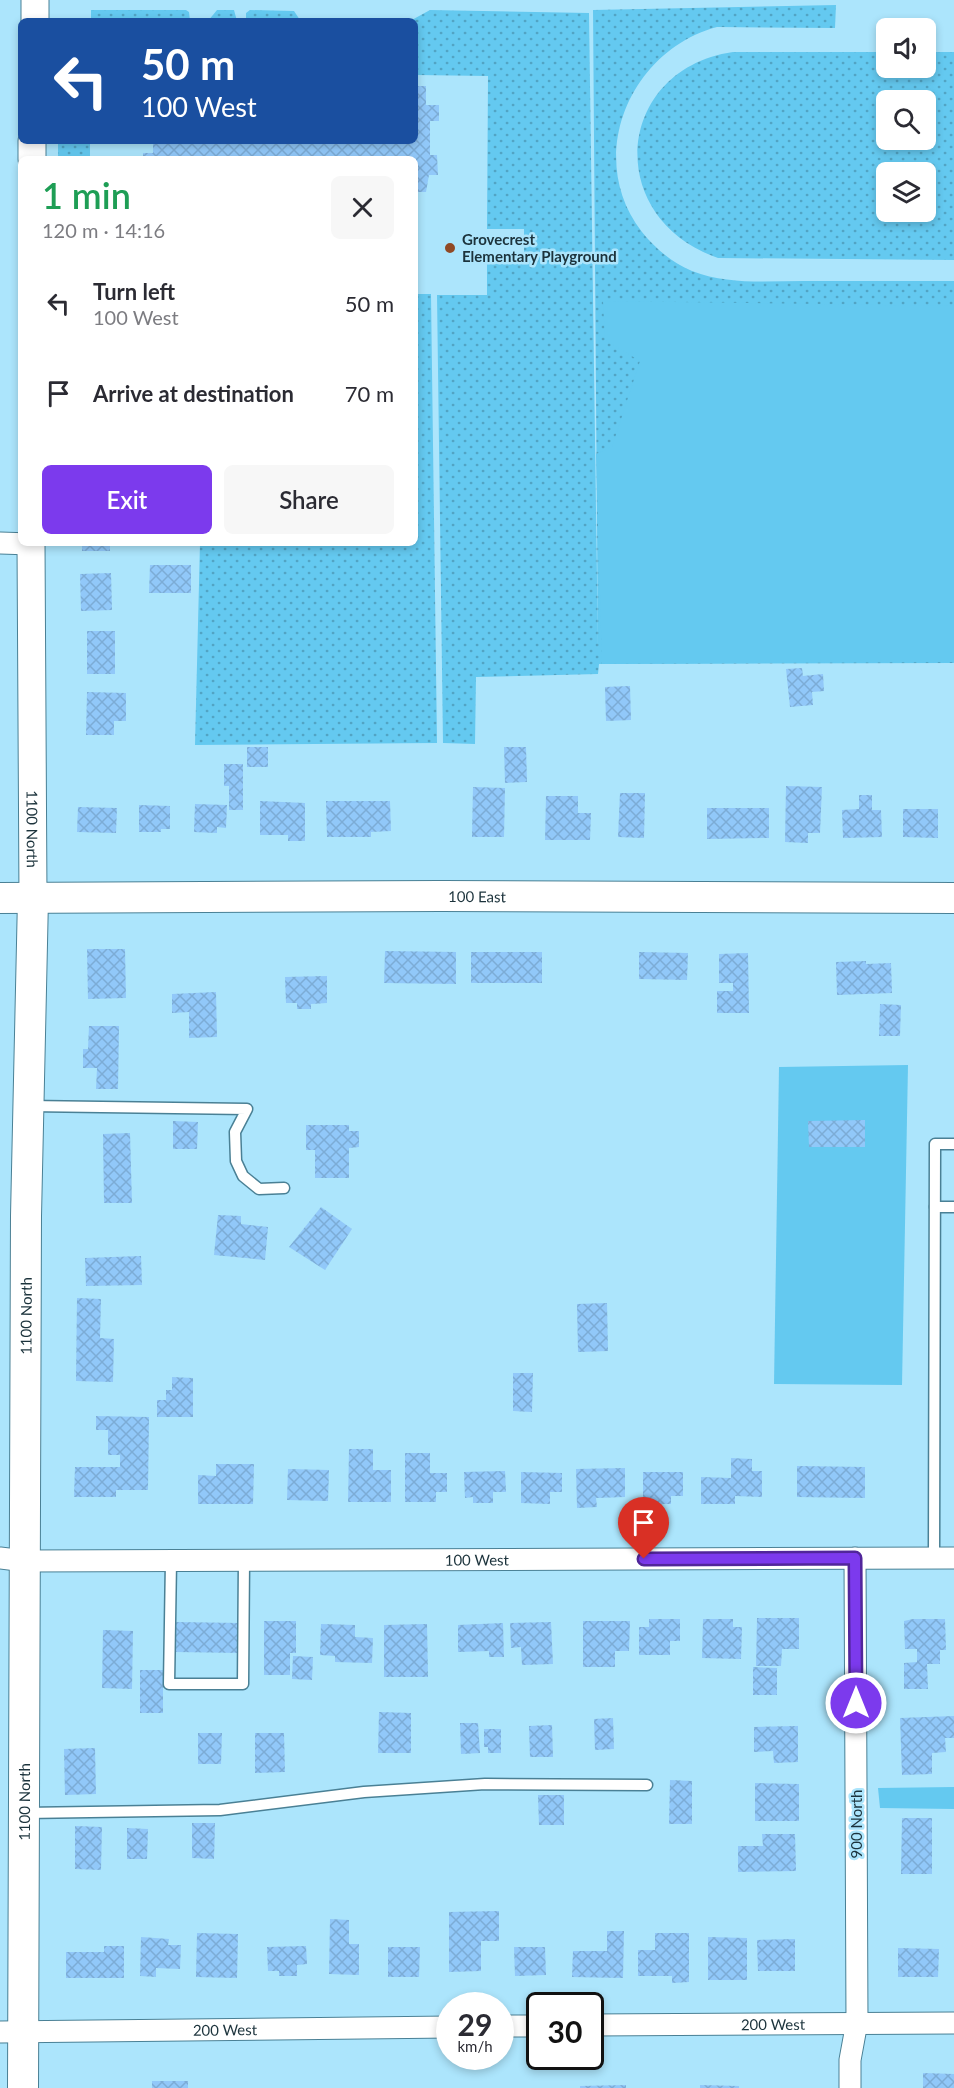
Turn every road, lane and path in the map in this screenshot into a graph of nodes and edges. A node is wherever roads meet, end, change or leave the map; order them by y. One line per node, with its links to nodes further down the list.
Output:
1 (35, 0): 2 (street)
2 (35, 18)
3 (0, 543): 4 (street)
4 (18, 544)
5 (31, 546): 7 (street, 1100 North)
6 (0, 898): 7 (main road, 100 East)
7 (33, 898): 8 (main road, 100 East); 9 (main road, 1100 North)
8 (954, 898)
9 (28, 1106): 11 (lane); 16 (main road, 1100 North)
10 (954, 1144): 12 (lane)
11 (284, 1188)
12 (935, 1207): 13 (lane); 15 (lane)
13 (954, 1207)
14 (855, 1558): 15 (street, 100 West); 17 (street, 100 West); 21 (street, 900 North)
15 (944, 1558)
16 (13, 1560): 18 (street, 100 West); 20 (main road, 1100 North)
17 (244, 1560): 18 (street, 100 West); 18 (lane)
18 (171, 1561)
19 (647, 1785): 20 (lane)
20 (24, 1813): 25 (main road, 1100 North)
21 (857, 2022): 22 (street, 200 West); 23 (street, 200 West); 27 (street, 900 North)
22 (954, 2023)
23 (604, 2025)
24 (436, 2027): 25 (street, 200 West)
25 (12, 2032): 26 (main road, 1100 North)
26 (23, 2088)
27 (850, 2088)

